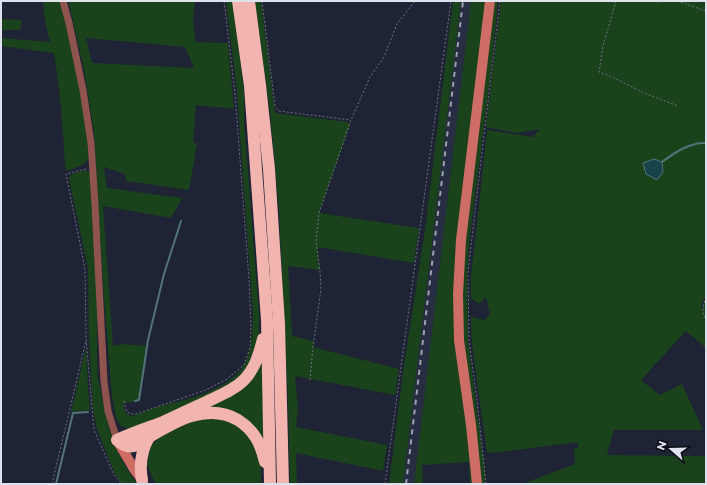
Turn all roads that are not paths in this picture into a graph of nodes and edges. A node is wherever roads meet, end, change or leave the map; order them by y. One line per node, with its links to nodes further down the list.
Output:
1 (63, 1): 7 (street)
2 (238, 1): 5 (highway)
3 (249, 1): 10 (highway)
4 (490, 1): 11 (main road)
5 (267, 320): 7 (highway); 9 (highway)
6 (149, 437): 7 (highway); 8 (highway); 9 (highway)
7 (117, 440): 8 (main road)
8 (143, 482)
9 (270, 484)
10 (283, 484)
11 (477, 484)

